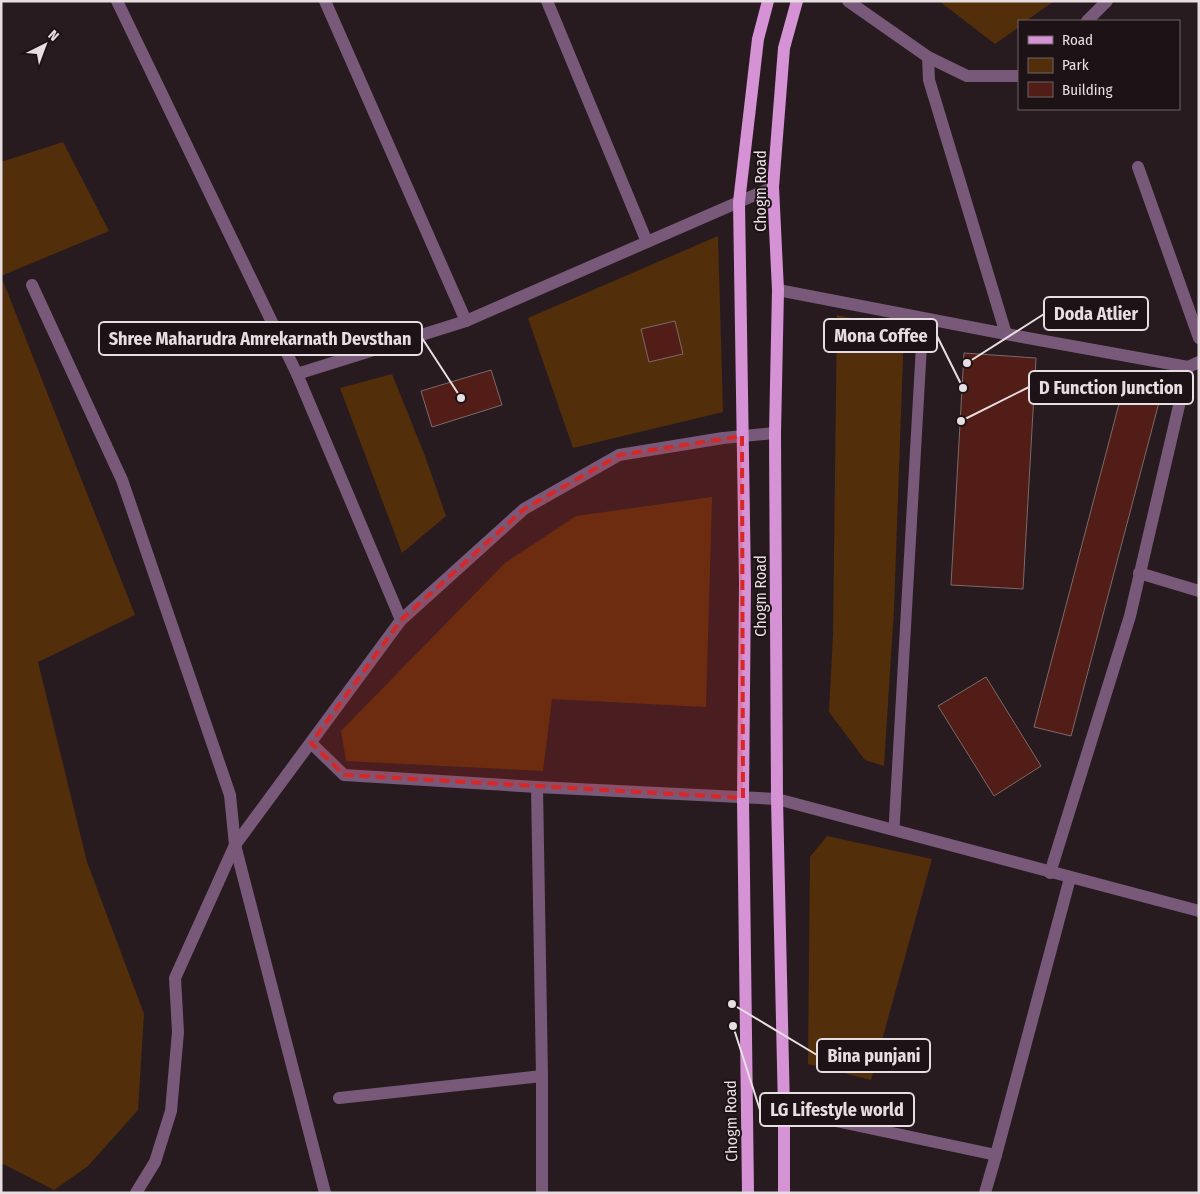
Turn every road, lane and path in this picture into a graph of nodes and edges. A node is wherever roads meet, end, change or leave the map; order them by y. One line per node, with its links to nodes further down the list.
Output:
1 (118, 1): 22 (street)
2 (325, 1): 18 (street)
3 (547, 1): 14 (street)
4 (768, 1): 13 (main road, Chogm Road)
5 (797, 1): 12 (main road, Chogm Road)
6 (848, 1): 9 (street)
7 (1107, 1): 8 (street)
8 (1088, 20)
9 (928, 57): 10 (street); 19 (street)
10 (1018, 76)
11 (1138, 167): 20 (street)
12 (773, 187): 13 (street); 16 (main road, Chogm Road)
13 (739, 202): 14 (street); 24 (main road, Chogm Road)
14 (648, 242): 18 (street)
15 (32, 284): 33 (street)
16 (778, 290): 17 (street); 23 (main road, Chogm Road)
17 (923, 319): 19 (street); 32 (lane)
18 (466, 321): 22 (street)
19 (1006, 334): 21 (street)
20 (1199, 338)
21 (1193, 364): 25 (street)
22 (297, 374): 27 (street)
23 (775, 433): 24 (street); 31 (main road, Chogm Road)
24 (742, 436): 27 (street); 30 (main road, Chogm Road)
25 (1139, 573): 26 (street); 34 (street)
26 (1199, 591)
27 (401, 620): 28 (street)
28 (311, 743): 29 (street); 33 (street)
29 (537, 787): 30 (street); 37 (street)
30 (743, 798): 31 (street); 44 (main road, Chogm Road)
31 (777, 799): 32 (street); 39 (main road, Chogm Road)
32 (894, 829): 34 (street)
33 (235, 845): 41 (street); 42 (street)
34 (1050, 873): 35 (street)
35 (1070, 878): 36 (street); 40 (street)
36 (1199, 911)
37 (542, 1076): 38 (street); 43 (street)
38 (339, 1098)
39 (784, 1110): 40 (street); 45 (main road, Chogm Road)
40 (996, 1156): 46 (street)
41 (136, 1193)
42 (325, 1193)
43 (542, 1193)
44 (748, 1193)
45 (784, 1193)
46 (985, 1193)

